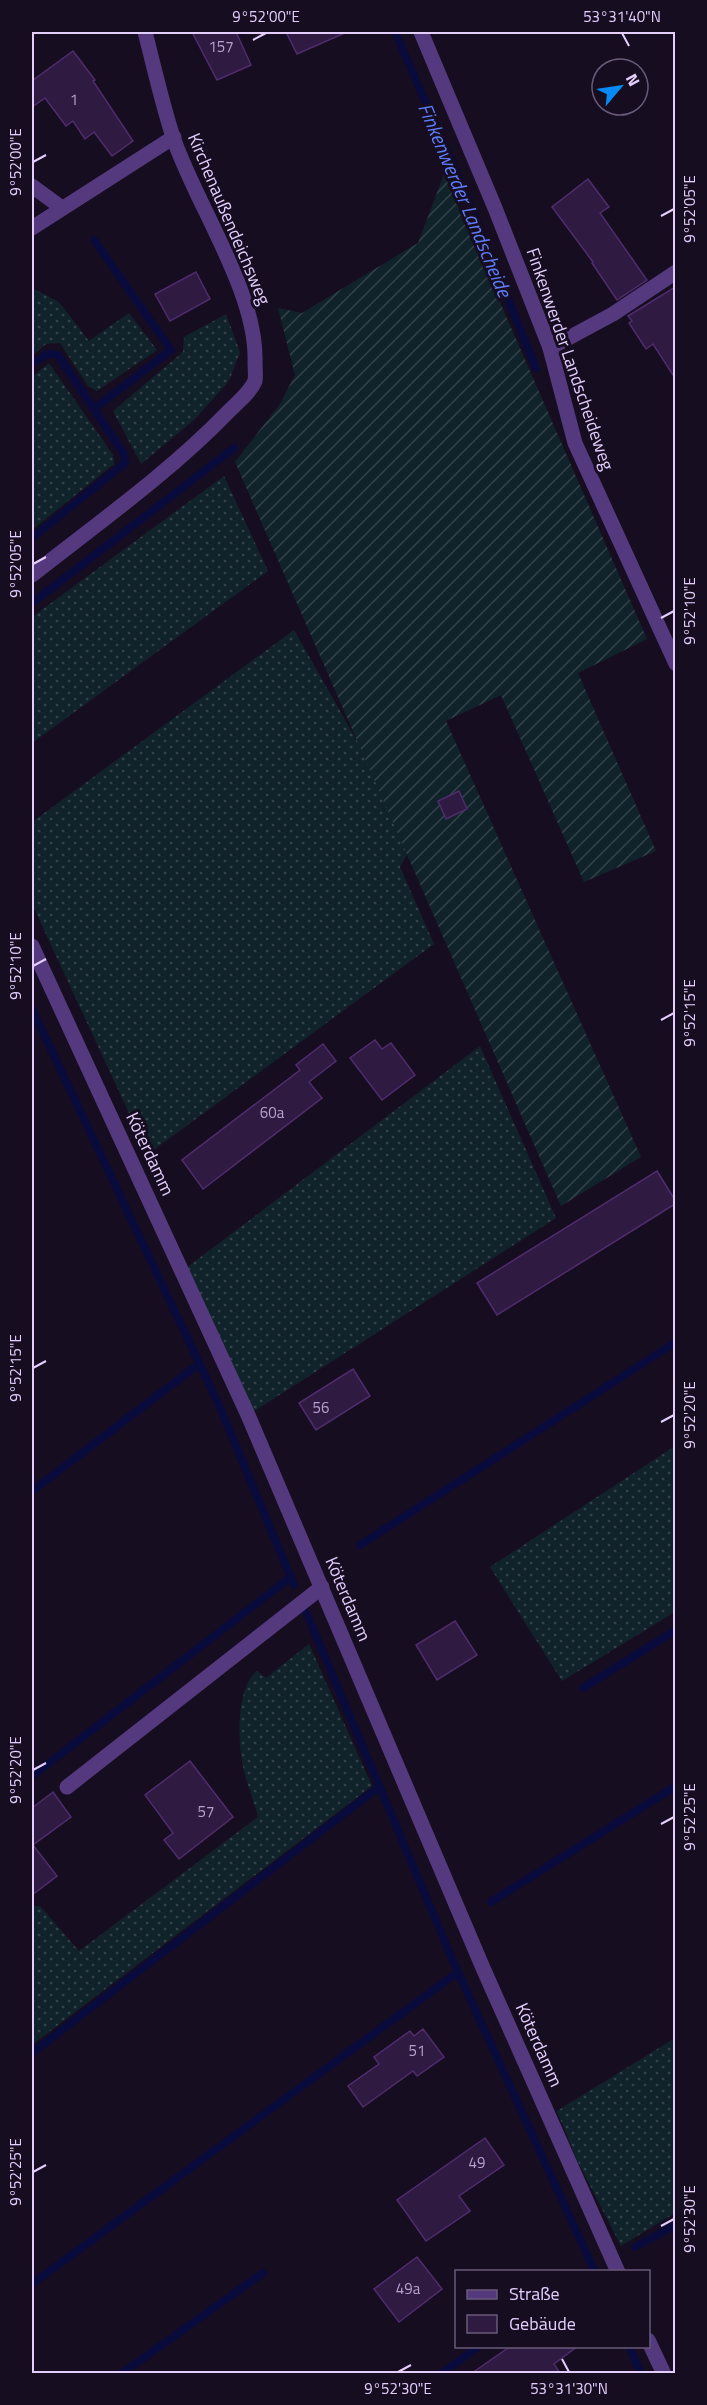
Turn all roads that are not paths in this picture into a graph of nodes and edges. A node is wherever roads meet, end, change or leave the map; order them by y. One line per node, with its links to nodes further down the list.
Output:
1 (145, 32): 3 (street, Kirchenaußendeichsweg)
2 (421, 32): 8 (street, Finkenwerder Landscheideweg)
3 (174, 137): 5 (street); 9 (street, Kirchenaußendeichsweg)
4 (32, 186): 5 (street)
5 (62, 208): 6 (street)
6 (32, 228)
7 (675, 272): 8 (street)
8 (550, 348): 10 (street, Finkenwerder Landscheideweg)
9 (32, 575)
10 (675, 664)
11 (32, 946): 12 (street, Köterdamm)
12 (322, 1587): 13 (street); 14 (street, Köterdamm)
13 (67, 1787)
14 (618, 2270)
15 (650, 2344): 16 (street)
16 (664, 2373)

